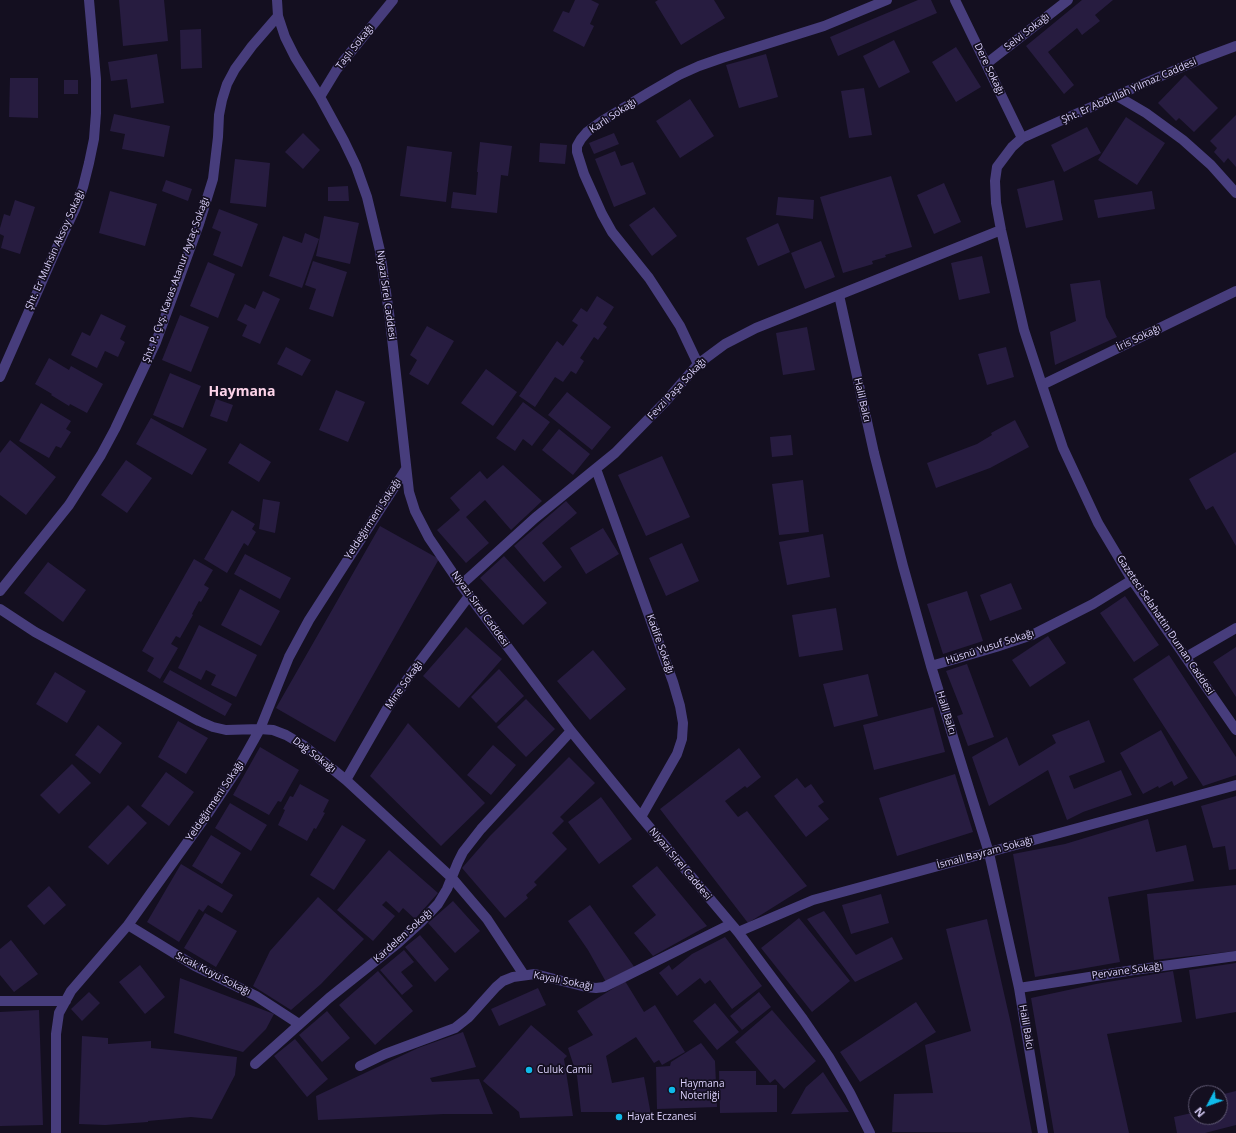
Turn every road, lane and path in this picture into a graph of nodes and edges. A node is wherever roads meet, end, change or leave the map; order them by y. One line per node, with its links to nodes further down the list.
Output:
1 (89, 0): 18 (street, Şht. Er Muhsin Aksoy Sokağı)
2 (277, 0): 7 (street, Niyazi Sirel Caddesi)
3 (394, 0): 11 (street, Taşlı Sokağı)
4 (887, 0): 17 (street, Karlı Sokağı)
5 (955, 0): 9 (street, Dere Sokağı)
6 (1068, 0): 9 (street, Selvi Sokağı)
7 (278, 16): 11 (street, Niyazi Sirel Caddesi); 24 (street, Şht. P. Çvş. Kavas Atanur Aytaç Sokağı)
8 (1236, 46): 10 (street, Şht. Er Abdullah Yilmaz Caddesi)
9 (986, 64): 12 (street, Dere Sokağı)
10 (1117, 96): 12 (street, Şht. Er Abdullah Yilmaz Caddesi); 13 (street)
11 (320, 97): 20 (street, Niyazi Sirel Caddesi)
12 (1022, 138): 14 (street, Gazeteci Selahattin Duman Caddesi)
13 (1236, 193)
14 (1001, 230): 16 (street, Fevzi Paşa Sokağı); 19 (street, Gazeteci Selahattin Duman Caddesi)
15 (1236, 291): 19 (street, İris Sokağı)
16 (839, 295): 17 (street, Fevzi Paşa Sokağı); 29 (street, Halil Balcı)
17 (698, 364): 21 (street, Fevzi Paşa Sokağı)
18 (0, 377)
19 (1042, 385): 22 (street, Gazeteci Selahattin Duman Caddesi)
20 (406, 469): 23 (street, Niyazi Sirel Caddesi); 30 (street, Yeldeğirmeni Sokağı)
21 (596, 469): 23 (street, Fevzi Paşa Sokağı); 35 (street, Kadife Sokağı)
22 (1132, 580): 28 (street, Gazeteci Selahattin Duman Caddesi); 29 (street, Hüsnü Yusuf Sokağı)
23 (461, 586): 25 (street, Niyazi Sirel Caddesi)
24 (0, 591)
25 (469, 596): 32 (street, Niyazi Sirel Caddesi); 33 (street, Mine Sokağı)
26 (0, 609): 30 (street, Dağ Sokağı)
27 (1236, 628): 28 (street)
28 (1186, 657): 31 (street, Gazeteci Selahattin Duman Caddesi)
29 (931, 666): 36 (street, Halil Balcı)
30 (260, 729): 33 (street, Dağ Sokağı); 38 (street, Yeldeğirmeni Sokağı)
31 (1236, 730)
32 (571, 731): 35 (street, Niyazi Sirel Caddesi); 37 (street, Kardelen Sokağı)
33 (346, 780): 37 (street, Dağ Sokağı)
34 (1236, 785): 36 (street, İsmail Bayram Sokağı)
35 (641, 817): 39 (street, Niyazi Sirel Caddesi)
36 (989, 853): 39 (street, İsmail Bayram Sokağı); 42 (street, Halil Balcı)
37 (452, 878): 41 (street, Dağ Sokağı); 45 (street, Kardelen Sokağı)
38 (128, 925): 44 (street, Yeldeğirmeni Sokağı); 45 (street, Sıcak Kuyu Sokağı)
39 (735, 928): 41 (street, Kayalı Sokağı); 49 (street, Niyazi Sirel Caddesi)
40 (1236, 956): 42 (street, Pervane Sokağı)
41 (524, 974): 47 (street, Kayalı Sokağı)
42 (1019, 988): 50 (street, Halil Balcı)
43 (0, 1000): 44 (street)
44 (66, 1001): 48 (street, Yeldeğirmeni Sokağı)
45 (299, 1024): 46 (street, Kardelen Sokağı)
46 (255, 1064)
47 (360, 1066)
48 (56, 1133)
49 (870, 1133)
50 (1043, 1133)

